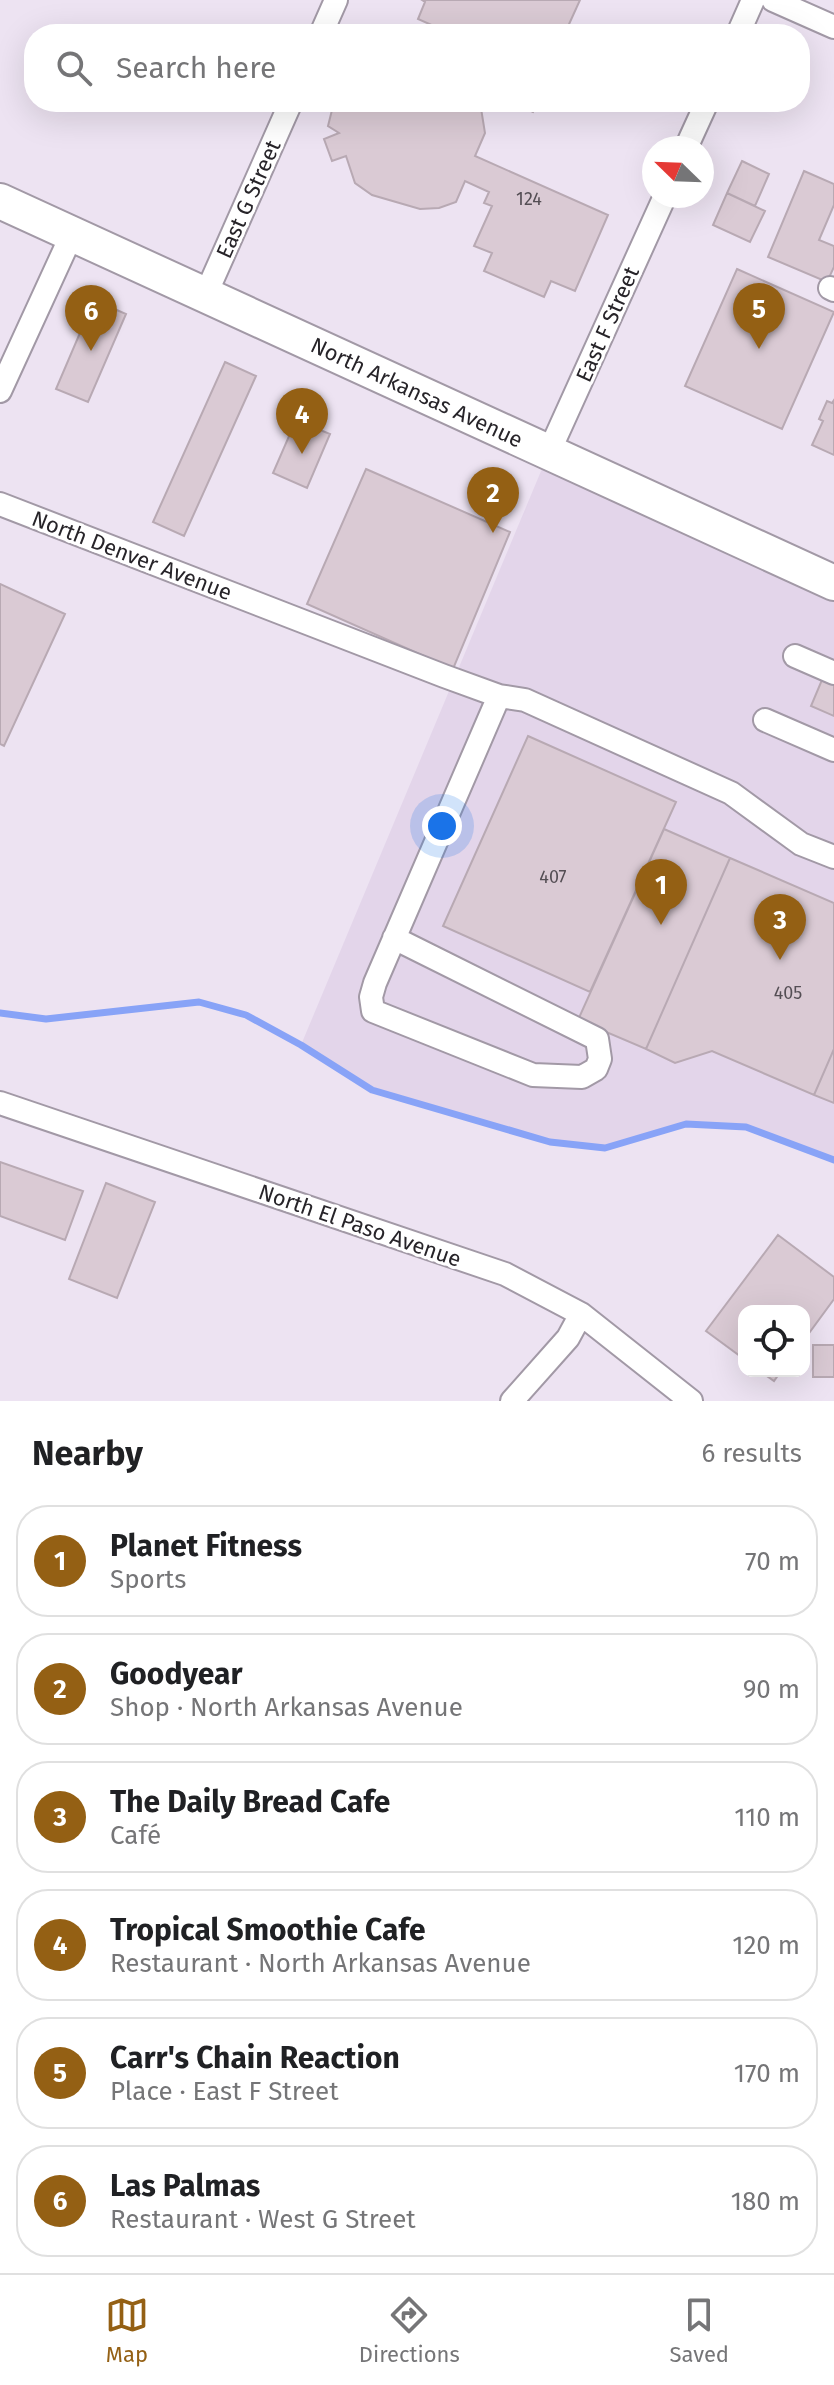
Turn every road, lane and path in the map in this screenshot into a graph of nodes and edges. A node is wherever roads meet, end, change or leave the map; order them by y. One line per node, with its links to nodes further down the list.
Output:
1 (336, 0): 4 (street)
2 (753, 0): 5 (street)
3 (773, 0): 6 (street)
4 (325, 24)
5 (742, 24)
6 (834, 27)
7 (287, 112): 13 (street, East G Street)
8 (702, 112): 9 (street)
9 (691, 136)
10 (0, 201): 12 (highway, North Arkansas Avenue)
11 (660, 208): 15 (street, East F Street)
12 (72, 234): 13 (highway, North Arkansas Avenue); 14 (street)
13 (205, 296): 15 (highway, North Arkansas Avenue)
14 (0, 391)
15 (549, 452): 17 (highway, North Arkansas Avenue)
16 (0, 504): 20 (street, North Denver Avenue)
17 (834, 583)
18 (795, 656): 19 (street)
19 (834, 673)
20 (499, 696): 23 (street, North Denver Avenue); 24 (street)
21 (765, 720): 22 (street)
22 (834, 750)
23 (834, 857)
24 (394, 938): 24 (street)
25 (0, 1103): 26 (street, North El Paso Avenue)
26 (581, 1314): 27 (street); 28 (street, North El Paso Avenue)
27 (512, 1401)
28 (691, 1401)

